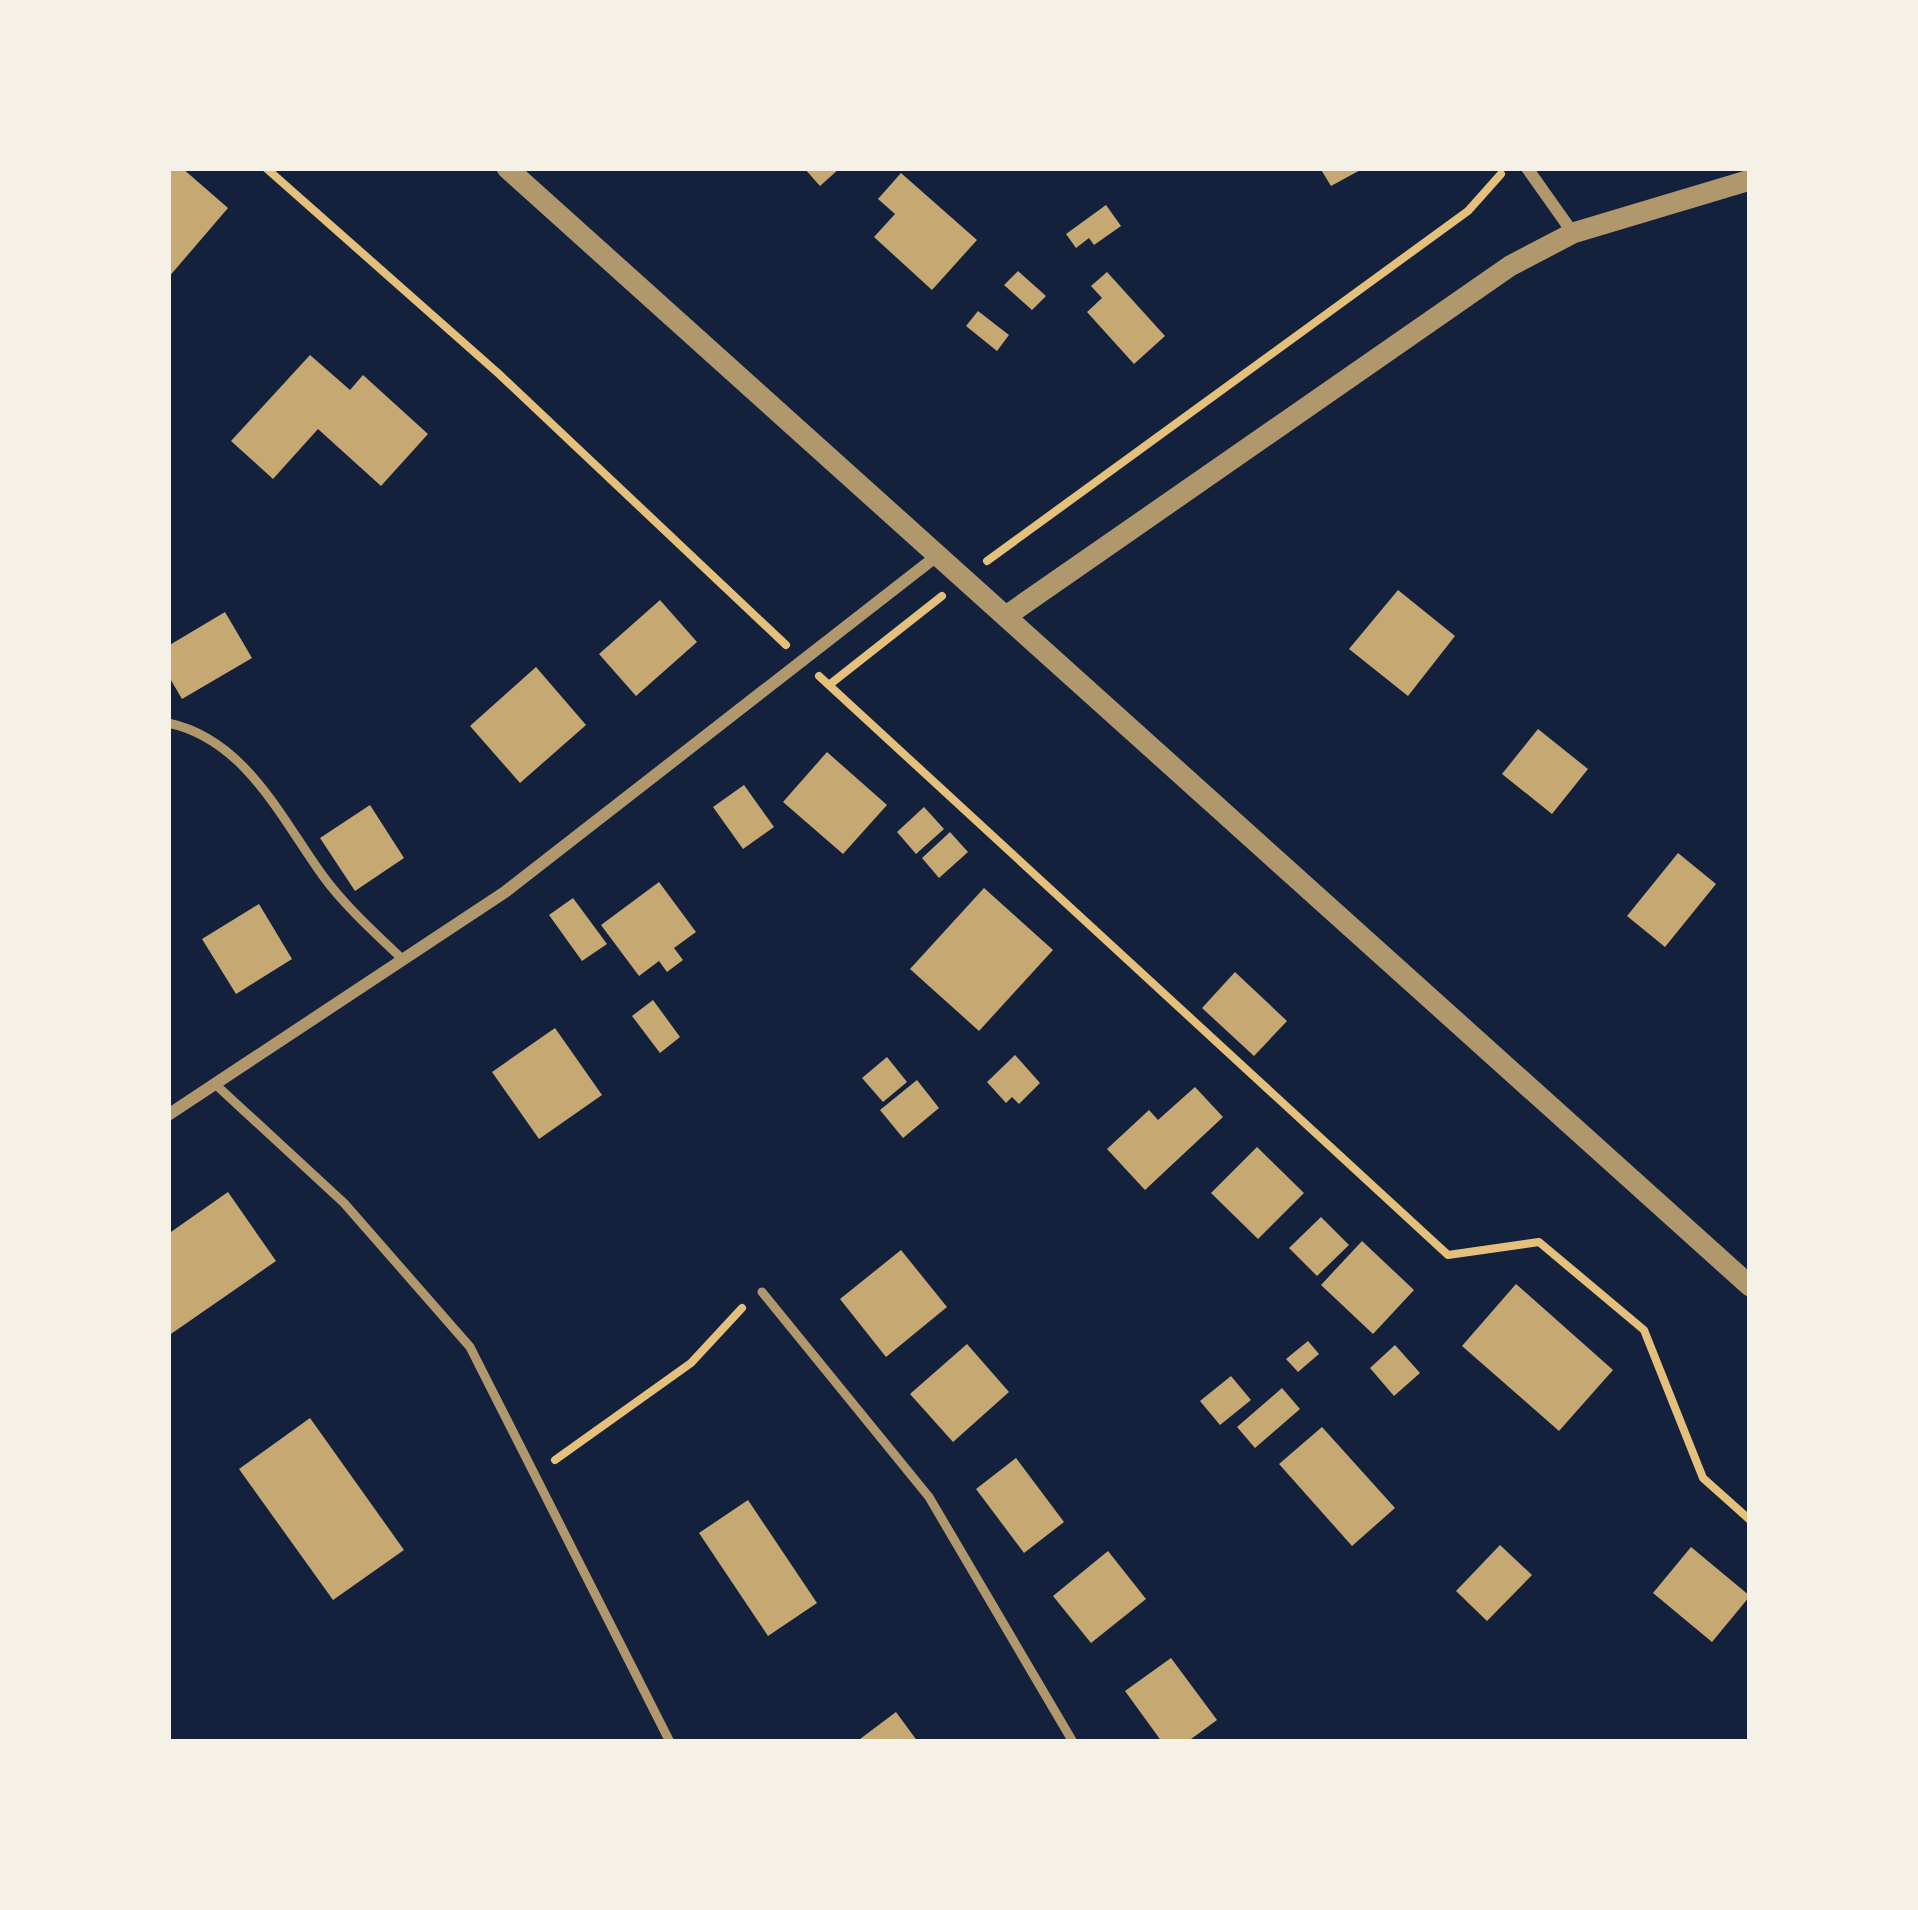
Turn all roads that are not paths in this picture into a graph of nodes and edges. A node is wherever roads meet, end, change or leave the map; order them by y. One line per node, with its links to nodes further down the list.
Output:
1 (507, 168): 5 (street)
2 (1527, 168): 4 (street)
3 (1750, 180): 4 (street)
4 (1574, 232): 6 (street)
5 (940, 553): 6 (street); 8 (street)
6 (1009, 614): 11 (street)
7 (168, 723): 8 (lane)
8 (400, 957): 9 (street)
9 (215, 1084): 10 (street); 13 (lane)
10 (168, 1115)
11 (1750, 1286)
12 (762, 1292): 14 (lane)
13 (670, 1742)
14 (1073, 1742)

